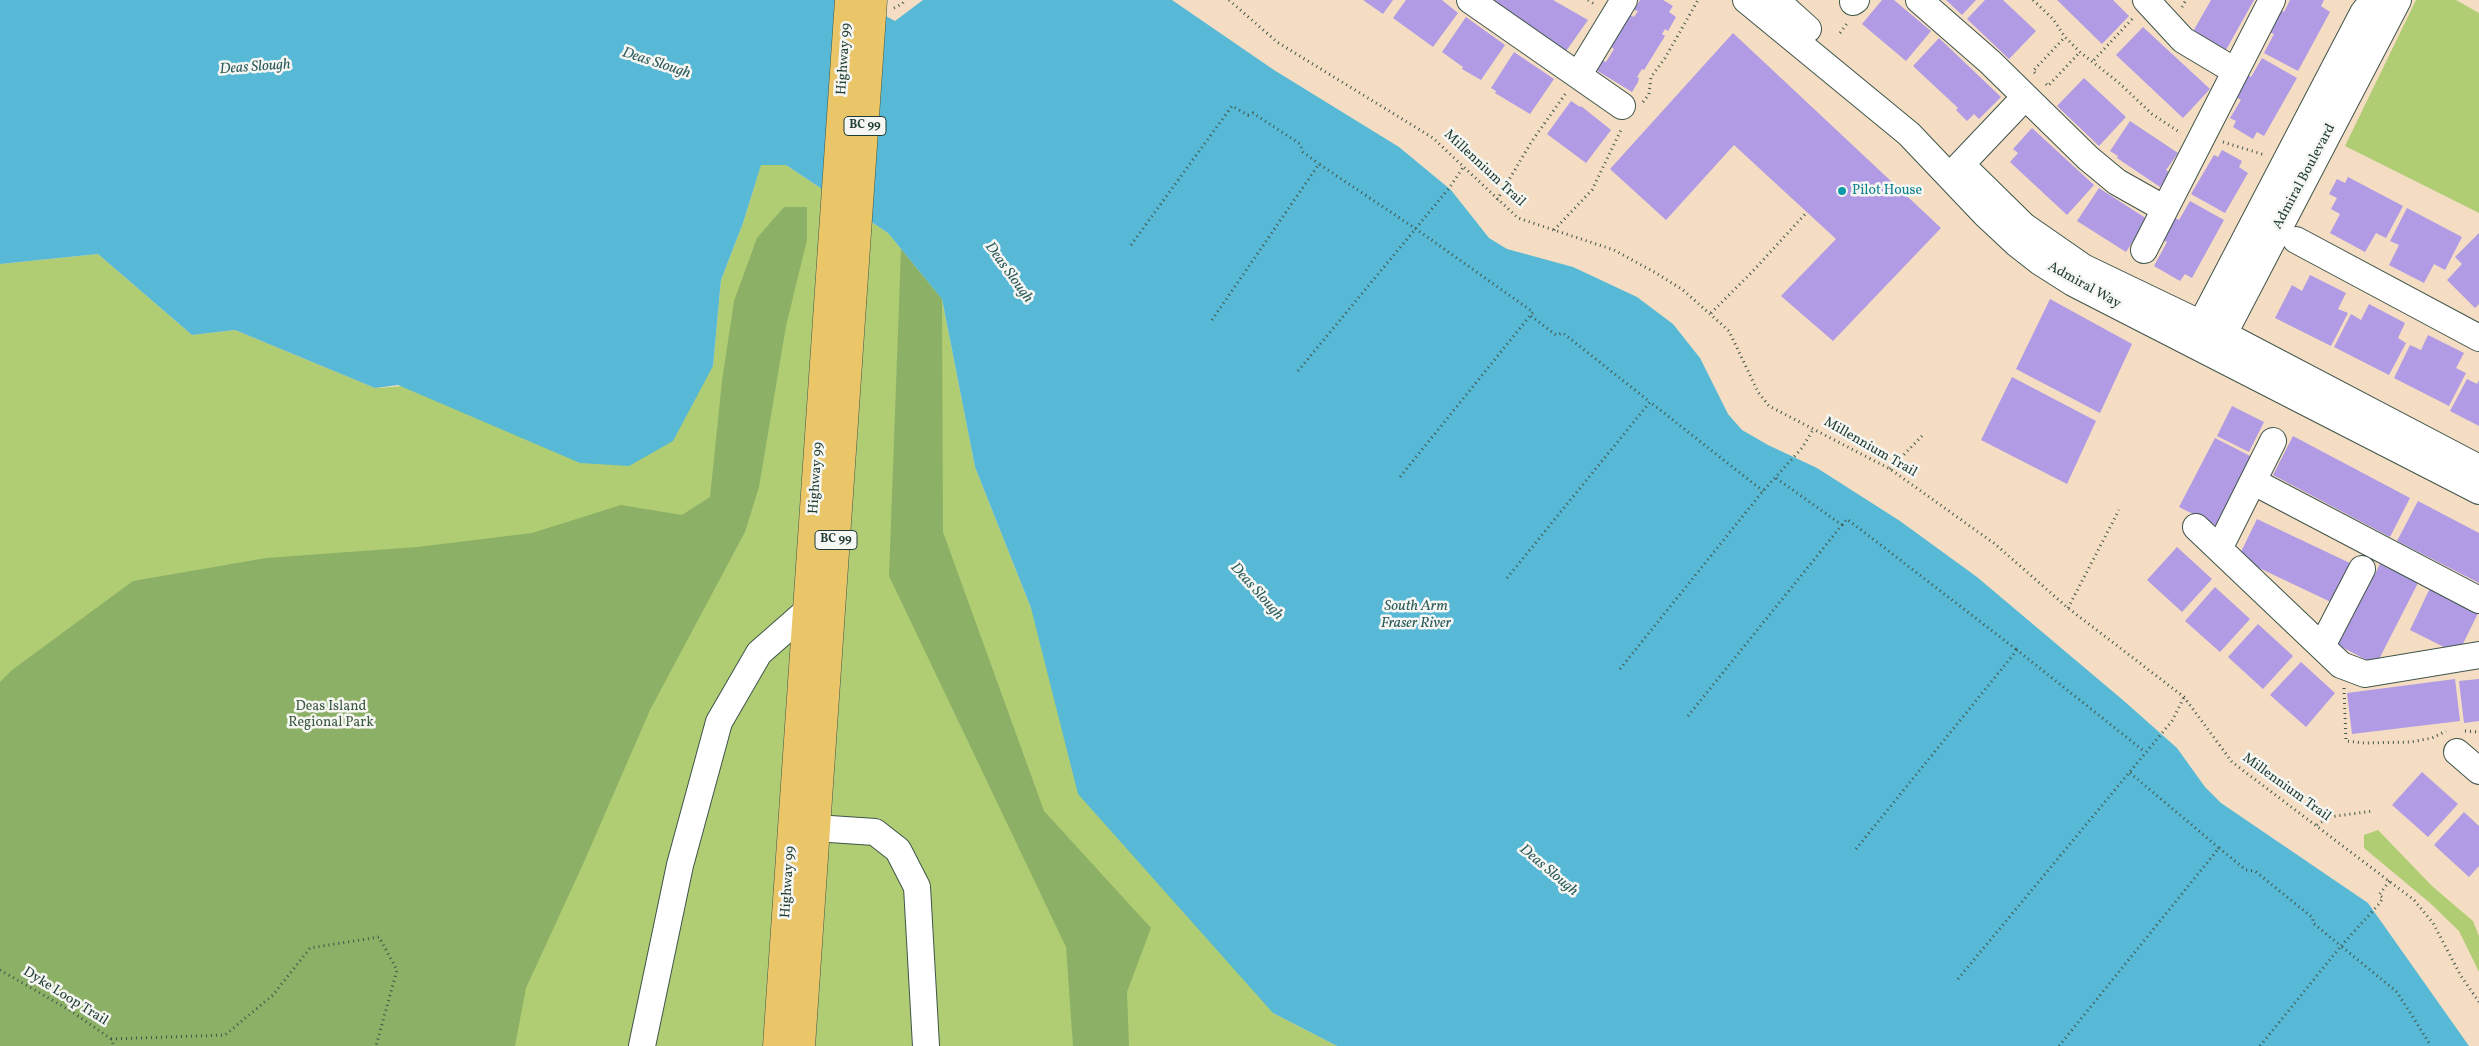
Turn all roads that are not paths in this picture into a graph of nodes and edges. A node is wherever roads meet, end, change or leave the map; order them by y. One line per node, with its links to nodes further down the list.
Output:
1 (849, 0): 19 (highway, Highway 99 / BC 99)
2 (873, 0): 19 (highway, BC 99)
3 (1470, 0): 13 (street)
4 (1624, 0): 13 (street)
5 (1746, 0): 16 (street, Admiral Way)
6 (1776, 0): 16 (street, Admiral Way)
7 (1919, 0): 14 (street)
8 (2272, 0): 12 (street)
9 (2373, 0): 22 (street, Admiral Boulevard)
10 (2398, 0): 22 (street, Admiral Boulevard)
11 (2146, 1): 12 (street)
12 (2235, 71): 17 (street)
13 (1578, 74): 15 (street)
14 (2035, 85): 16 (street); 17 (street)
15 (1622, 106)
16 (1955, 170): 22 (street, Admiral Way)
17 (2165, 209): 20 (street)
18 (2296, 240): 21 (street)
19 (845, 247): 31 (highway, Highway 99 / BC 99); 36 (highway, Highway 99 / BC 99)
20 (2144, 250)
21 (2479, 338)
22 (2207, 339): 24 (street, Admiral Way); 26 (street, Admiral Way)
23 (2274, 441): 25 (street)
24 (2479, 468)
25 (2254, 482): 28 (street); 30 (street)
26 (2479, 491)
27 (2196, 527): 28 (street)
28 (2219, 549): 32 (street)
29 (2362, 569): 32 (street)
30 (2479, 600)
31 (808, 610): 37 (street); 38 (highway, Highway 99 / BC 99)
32 (2322, 646): 33 (street)
33 (2479, 655)
34 (2454, 737): 35 (street)
35 (2479, 772)
36 (815, 828): 39 (highway, Highway 99 / BC 99); 40 (street)
37 (642, 1046)
38 (777, 1046)
39 (801, 1046)
40 (926, 1046)

